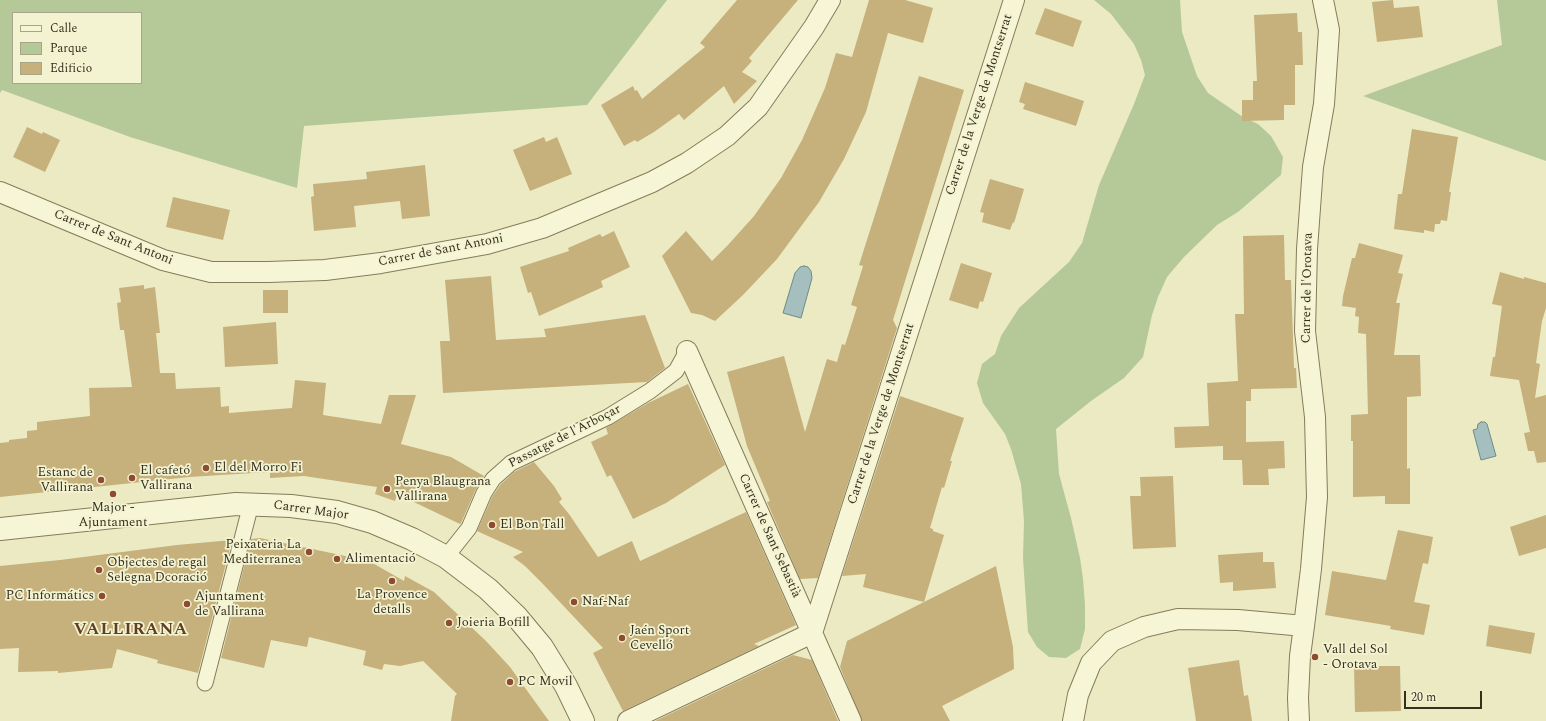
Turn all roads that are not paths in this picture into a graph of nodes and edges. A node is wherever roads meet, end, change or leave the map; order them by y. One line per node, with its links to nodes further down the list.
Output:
1 (830, 0): 4 (street, Carrer de Sant Antoni)
2 (1014, 0): 10 (street, Carrer de la Verge de Montserrat)
3 (1323, 0): 9 (street, Carrer de l'Orotava)
4 (0, 192)
5 (687, 351): 8 (street, Passatge de l'Arboçar); 10 (street, Carrer de Sant Sebastià)
6 (251, 504): 7 (street, Carrer Major); 8 (street, Carrer Major); 11 (street)
7 (0, 529)
8 (446, 557): 12 (street, Carrer Major)
9 (1304, 626): 15 (street); 16 (street, Carrer de l'Orotava)
10 (812, 633): 13 (street); 14 (street, Carrer de Sant Sebastià)
11 (205, 682)
12 (583, 721)
13 (628, 721)
14 (851, 721)
15 (1073, 721)
16 (1299, 721)

